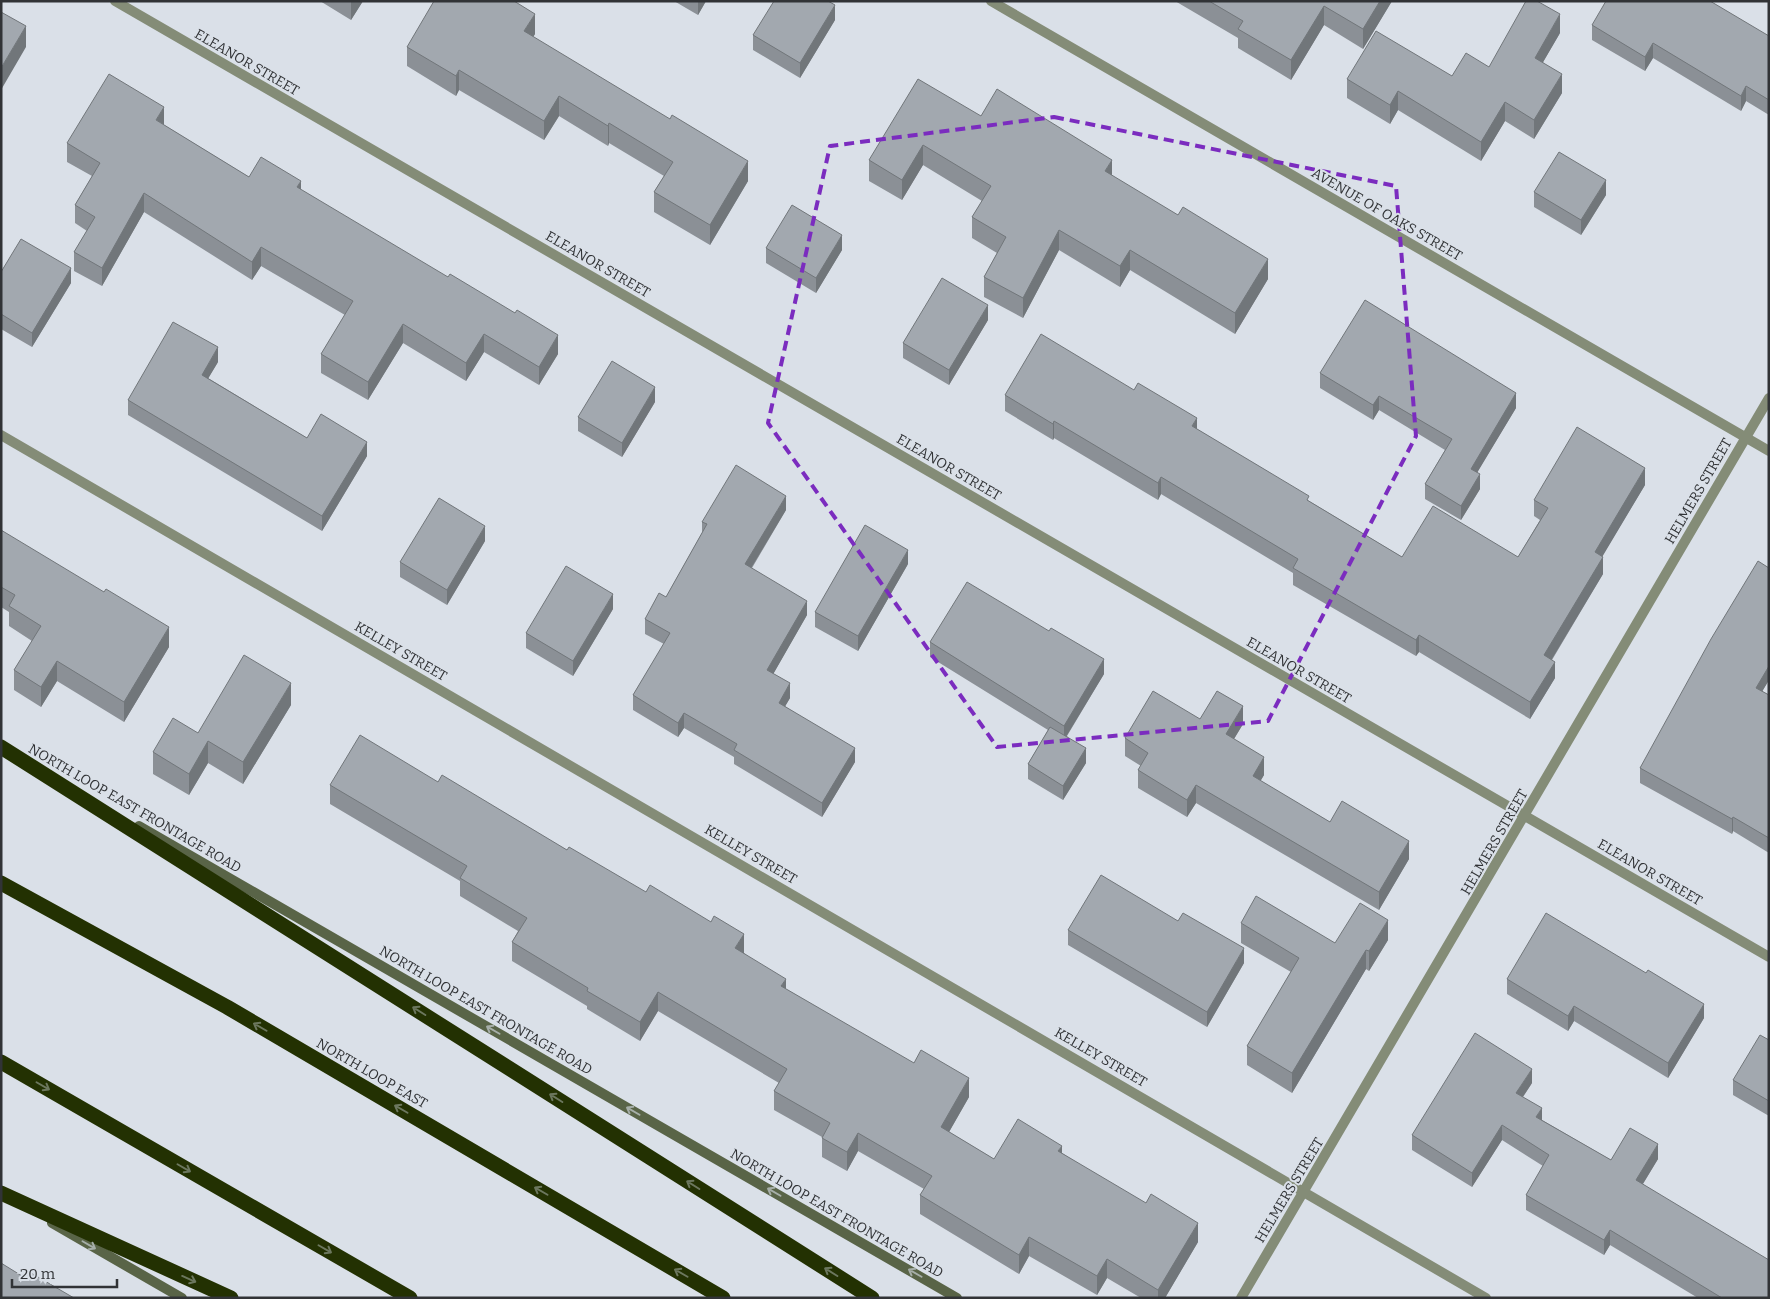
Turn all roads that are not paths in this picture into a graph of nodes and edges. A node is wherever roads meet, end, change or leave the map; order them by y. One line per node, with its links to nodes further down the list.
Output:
1 (115, 1): 8 (street, ELEANOR STREET)
2 (991, 1): 5 (street, AVENUE OF OAKS STREET)
3 (1769, 398): 5 (street, HELMERS STREET)
4 (1, 435): 12 (street, KELLEY STREET)
5 (1745, 438): 6 (street, AVENUE OF OAKS STREET); 8 (street, HELMERS STREET)
6 (1769, 451)
7 (1, 747): 18 (highway, one-way to 7); 19 (main road, NORTH LOOP EAST FRONTAGE ROAD, one-way to 7)
8 (1525, 816): 10 (street, ELEANOR STREET); 12 (street, HELMERS STREET)
9 (1, 883): 17 (highway, NORTH LOOP EAST, one-way to 9)
10 (1769, 957)
11 (1, 1062): 16 (highway, one-way to 16)
12 (1305, 1191): 20 (street, HELMERS STREET); 21 (street, KELLEY STREET)
13 (1, 1194): 14 (main road, one-way to 14); 15 (highway, one-way to 15)
14 (182, 1298)
15 (231, 1298)
16 (410, 1298)
17 (723, 1298)
18 (872, 1298)
19 (957, 1298)
20 (1241, 1298)
21 (1486, 1298)

